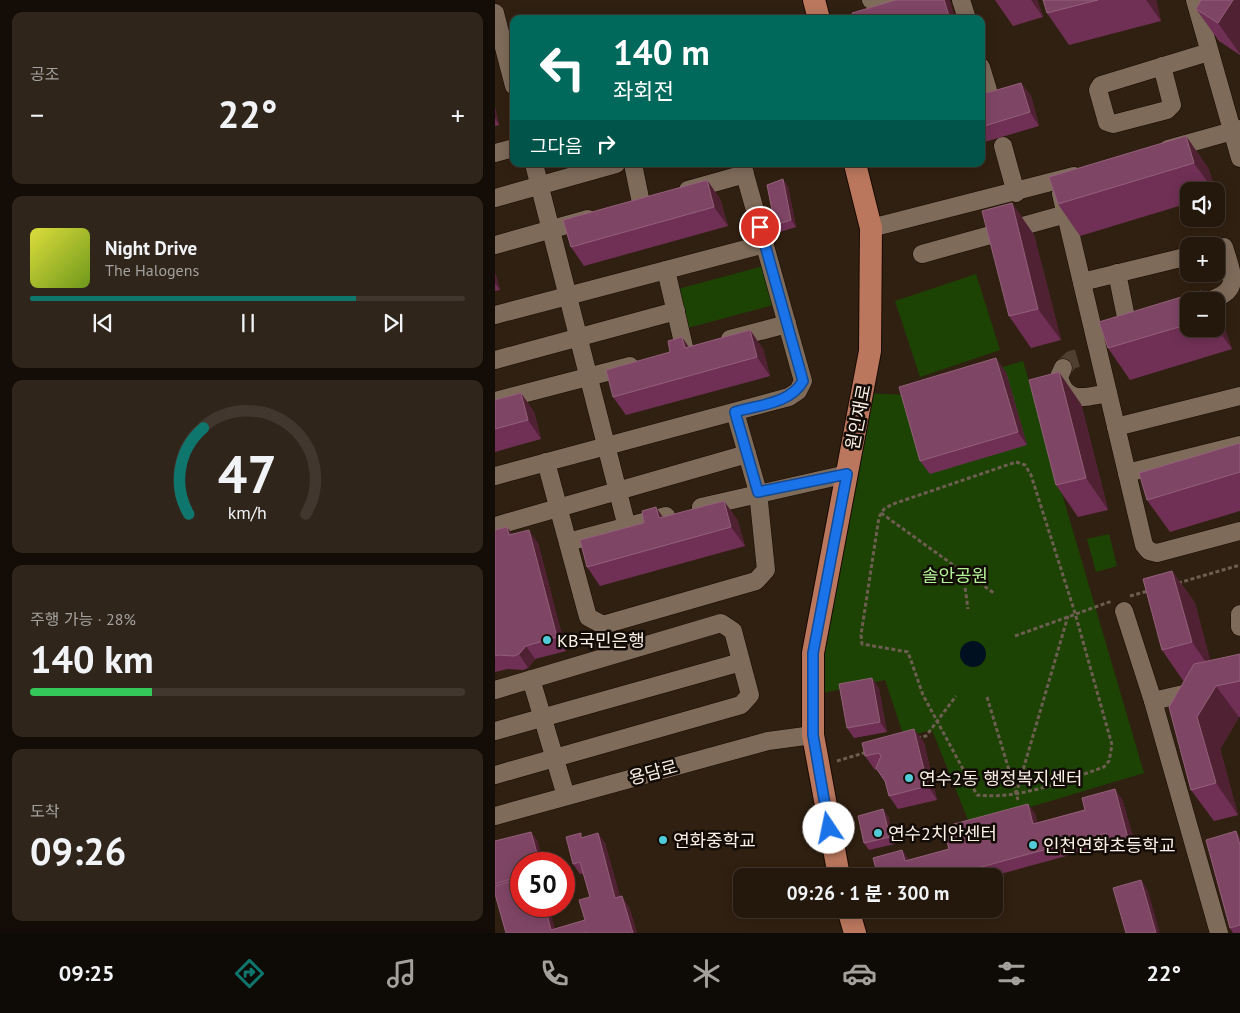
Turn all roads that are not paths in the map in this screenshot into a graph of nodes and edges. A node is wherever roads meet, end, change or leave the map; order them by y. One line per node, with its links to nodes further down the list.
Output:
1 (814, 0): 7 (main road)
2 (871, 0): 3 (street)
3 (893, 0)
4 (961, 0): 8 (street)
5 (1195, 0): 9 (street)
6 (495, 12): 11 (street)
7 (818, 15)
8 (966, 15)
9 (1209, 52): 10 (street); 14 (street)
10 (1162, 66)
11 (510, 70)
12 (985, 80): 13 (street)
13 (988, 90)
14 (1236, 130): 18 (street); 19 (street)
15 (1003, 146): 28 (street)
16 (510, 149): 17 (street)
17 (495, 153)
18 (1150, 155)
19 (1240, 158)
20 (535, 167): 27 (street)
21 (606, 167): 27 (street)
22 (634, 167): 30 (street)
23 (856, 167): 34 (main road, 원인재로)
24 (744, 169): 30 (street); 36 (street)
25 (1095, 170): 26 (street)
26 (1058, 181): 28 (street); 33 (street)
27 (539, 186): 29 (street); 35 (street)
28 (1016, 193): 34 (street)
29 (495, 198)
30 (641, 204): 31 (street)
31 (623, 209)
32 (605, 214): 35 (street)
33 (1066, 214): 39 (street); 43 (street)
34 (871, 228): 69 (main road, 원인재로)
35 (551, 229): 37 (street); 44 (street)
36 (765, 244): 41 (street); 50 (street)
37 (495, 245)
38 (1227, 246): 45 (street)
39 (921, 254)
40 (1180, 258): 42 (street)
41 (666, 270): 44 (street); 46 (street)
42 (1117, 273): 43 (street); 49 (street)
43 (1081, 282): 51 (street)
44 (568, 296): 47 (street); 52 (street)
45 (1225, 296)
46 (676, 311): 52 (street); 53 (street)
47 (495, 315)
48 (1145, 318): 49 (street)
49 (1127, 322): 51 (street)
50 (787, 324): 53 (street); 62 (street)
51 (1093, 331): 59 (street)
52 (579, 338): 55 (street); 58 (street)
53 (685, 351): 54 (street)
54 (665, 356)
55 (495, 360)
56 (646, 361): 58 (street)
57 (1063, 368): 59 (street)
58 (589, 377): 61 (street); 65 (street)
59 (1108, 393): 63 (street)
60 (1240, 396): 63 (street)
61 (495, 401)
62 (735, 412): 65 (street); 66 (street)
63 (1116, 427): 68 (street)
64 (1240, 445): 68 (street)
65 (607, 446): 67 (street); 71 (street)
66 (747, 454): 71 (street); 72 (street)
67 (546, 462): 70 (street); 73 (street)
68 (1127, 473): 76 (street)
69 (847, 474): 72 (street); 88 (main road, 원인재로)
70 (495, 476)
71 (618, 491): 73 (street); 75 (street)
72 (758, 492): 75 (street); 77 (street)
73 (558, 508): 74 (street); 77 (street)
74 (495, 526)
75 (627, 527): 77 (street)
76 (1240, 531)
77 (568, 542)
78 (1121, 603): 85 (street)
79 (1240, 614): 80 (street)
80 (1240, 627)
81 (741, 662): 82 (street); 86 (street); 89 (street)
82 (531, 680): 84 (street); 86 (street)
83 (1240, 681): 85 (street)
84 (495, 690)
85 (1153, 701): 96 (street)
86 (543, 718): 87 (street); 89 (street)
87 (495, 731)
88 (813, 735): 91 (street, 용담로); 93 (main road, 원인재로)
89 (555, 758): 90 (street); 91 (street)
90 (495, 775)
91 (566, 796): 92 (street, 용담로)
92 (495, 816)
93 (837, 868)
94 (851, 918): 95 (main road)
95 (855, 933)
96 (1219, 933)

